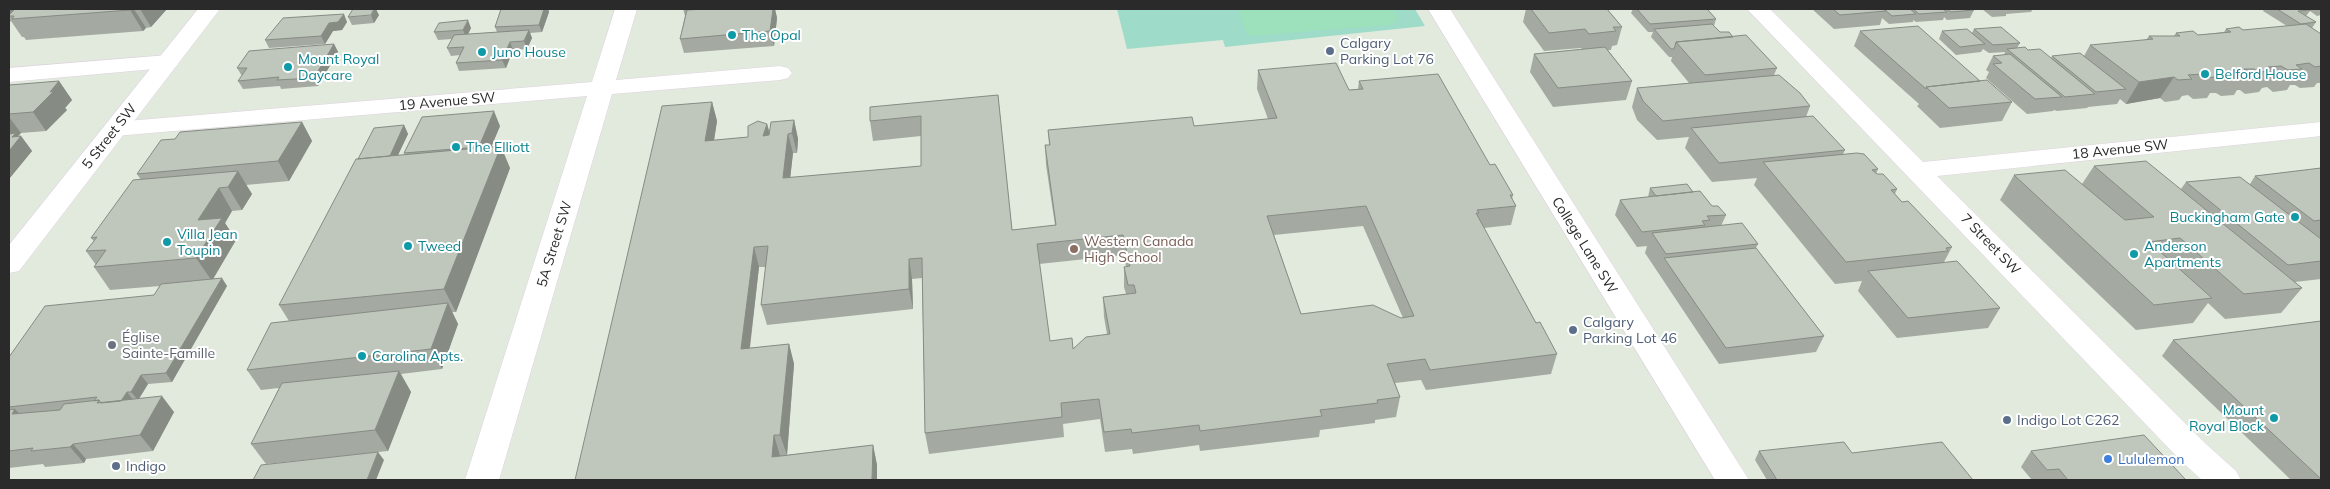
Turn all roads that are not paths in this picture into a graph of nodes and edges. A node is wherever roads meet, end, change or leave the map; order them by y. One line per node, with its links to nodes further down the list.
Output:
1 (209, 9): 5 (street, 5 Street SW)
2 (626, 9): 8 (street, 5A Street SW)
3 (1439, 9): 14 (street, College Lane SW)
4 (1758, 9): 11 (street, 7 Street SW)
5 (168, 62): 7 (street); 9 (street, 5 Street SW)
6 (780, 73): 8 (street, 19 Avenue SW)
7 (9, 75)
8 (602, 88): 9 (street, 19 Avenue SW); 13 (street, 5A Street SW)
9 (115, 129): 12 (street, 5 Street SW)
10 (2321, 129): 11 (street, 18 Avenue SW)
11 (1918, 170): 15 (street, 7 Street SW)
12 (9, 264)
13 (482, 480)
14 (1732, 480)
15 (2224, 480)

